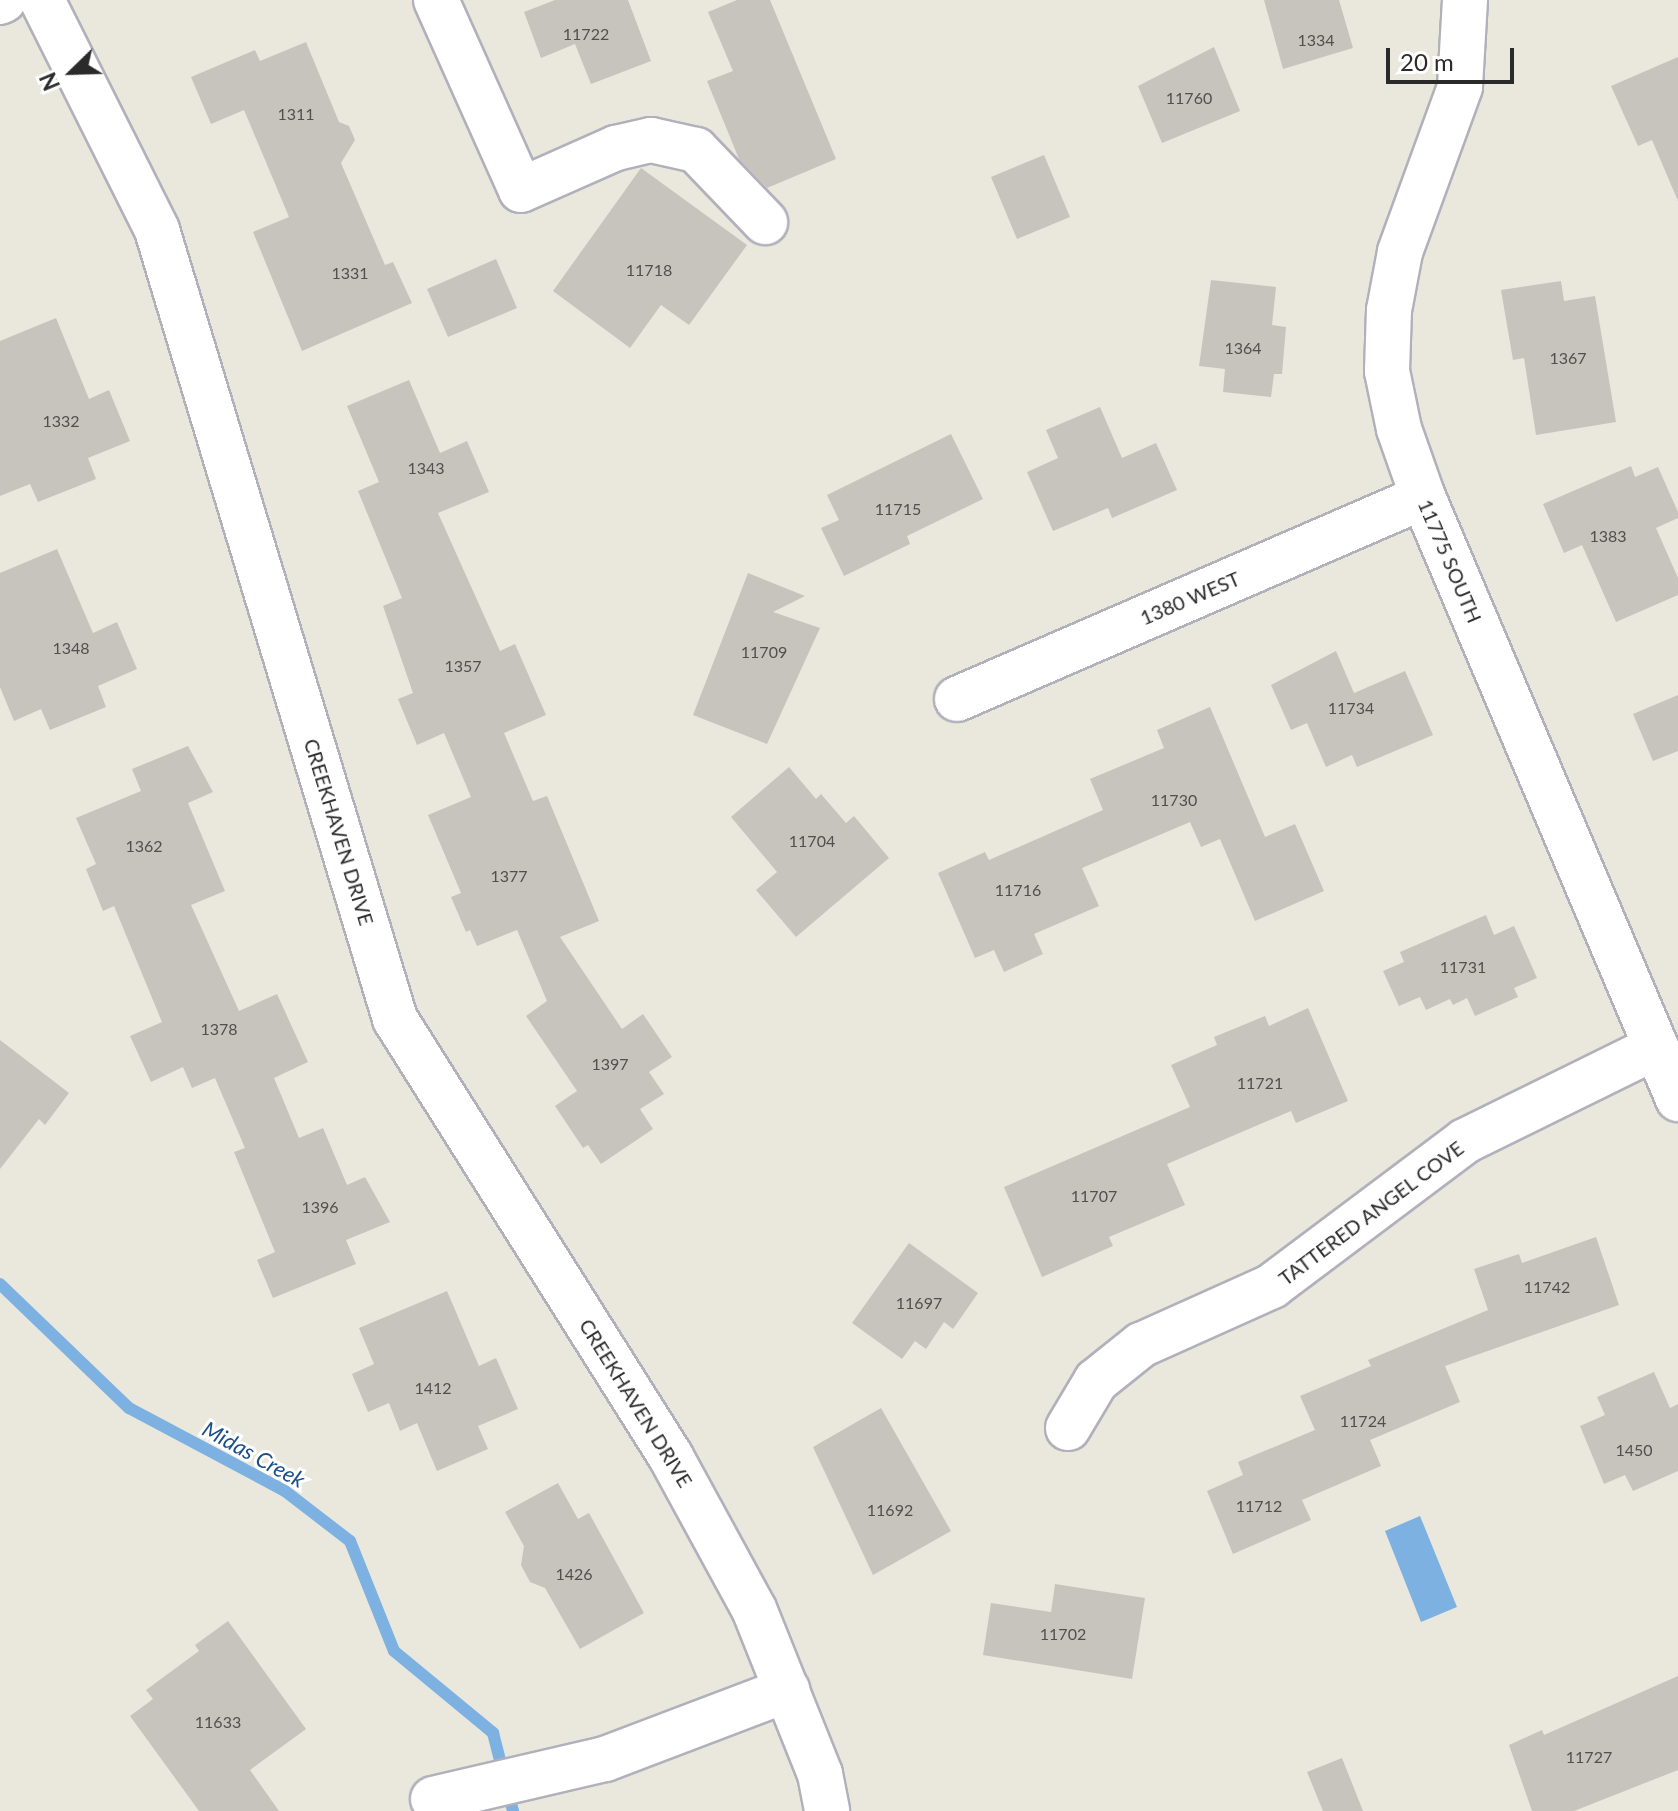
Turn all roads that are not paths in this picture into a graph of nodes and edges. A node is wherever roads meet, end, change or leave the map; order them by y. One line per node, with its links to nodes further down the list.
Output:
1 (42, 0): 10 (street, CREEKHAVEN DRIVE)
2 (436, 0): 4 (street)
3 (1465, 0): 5 (street, 11775 SOUTH)
4 (765, 222)
5 (1423, 497): 6 (street, 1380 WEST); 7 (street, 11775 SOUTH)
6 (957, 699)
7 (1656, 1047): 8 (street, 11775 SOUTH); 9 (street, TATTERED ANGEL COVE)
8 (1678, 1099)
9 (1068, 1428)
10 (787, 1690): 11 (street); 12 (street, CREEKHAVEN DRIVE)
11 (433, 1799)
12 (827, 1811)

